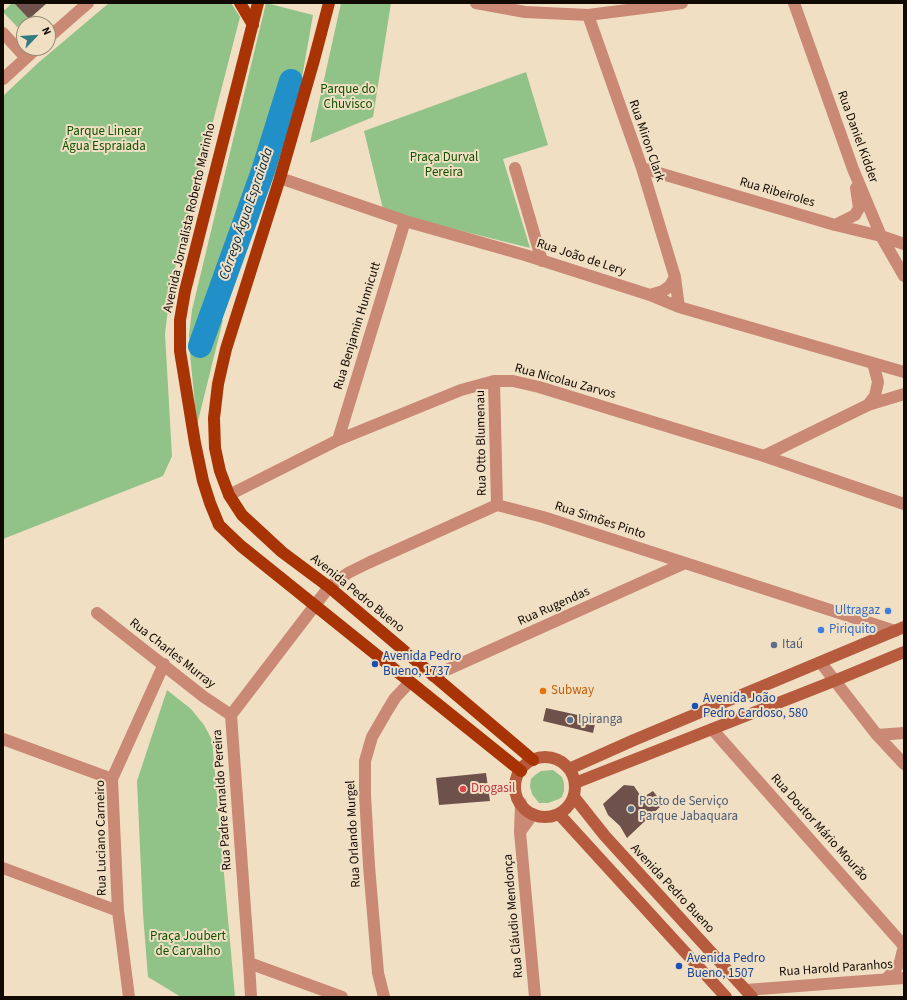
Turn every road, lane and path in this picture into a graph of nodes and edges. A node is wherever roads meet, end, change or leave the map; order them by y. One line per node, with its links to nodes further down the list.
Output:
1 (88, 3): 11 (street)
2 (240, 3): 10 (main road)
3 (258, 3): 10 (main road, Avenida Jornalista Roberto Marinho)
4 (329, 3): 18 (main road)
5 (478, 3): 9 (street)
6 (682, 3): 8 (street)
7 (794, 3): 17 (street, Rua Daniel Kidder)
8 (645, 6): 9 (street)
9 (588, 15): 16 (street, Rua Miron Clark)
10 (253, 25): 40 (main road, Avenida Jornalista Roberto Marinho)
11 (56, 31)
12 (3, 33): 13 (street)
13 (26, 58): 14 (street)
14 (3, 79)
15 (515, 168): 23 (street)
16 (642, 168): 20 (street, Rua Ribeiroles); 25 (street, Rua Miron Clark)
17 (853, 169): 20 (street); 21 (street, Rua Daniel Kidder)
18 (280, 178): 19 (street, Rua João de Lery); 35 (main road, Avenida Pedro Bueno)
19 (405, 221): 23 (street, Rua João de Lery); 33 (street, Rua Benjamin Hunnicutt)
20 (836, 225): 21 (street, Rua Ribeiroles)
21 (881, 236): 22 (street, Rua Ribeiroles); 24 (street, Rua Daniel Kidder)
22 (904, 244)
23 (542, 261): 26 (street, Rua João de Lery)
24 (904, 276)
25 (675, 277): 26 (street); 27 (street, Rua Miron Clark)
26 (650, 295): 27 (street, Rua João de Lery)
27 (679, 308): 28 (street, Rua João de Lery)
28 (873, 363): 29 (street, Rua João de Lery); 32 (street)
29 (904, 372)
30 (494, 380): 33 (street, Rua Nicolau Zarvos); 34 (street, Rua Nicolau Zarvos); 37 (street, Rua Otto Blumenau)
31 (904, 394): 32 (street)
32 (868, 405): 34 (street)
33 (338, 440): 35 (street, Rua Nicolau Zarvos)
34 (764, 456): 36 (street, Rua Nicolau Zarvos)
35 (229, 495): 39 (main road, Avenida Pedro Bueno)
36 (904, 504)
37 (497, 505): 38 (street, Rua Simões Pinto); 39 (street)
38 (685, 563): 42 (street, Rua Simões Pinto); 46 (street, Rua Rugendas)
39 (329, 587): 40 (street); 46 (main road, Avenida Pedro Bueno)
40 (314, 606): 48 (main road); 49 (street, Rua Padre Arnaldo Pereira)
41 (97, 613): 45 (street, Rua Charles Murray)
42 (899, 629): 44 (main road)
43 (904, 652): 47 (main road)
44 (821, 663): 47 (street); 56 (main road)
45 (164, 664): 49 (street, Rua Charles Murray); 58 (street, Rua Luciano Carneiro)
46 (433, 676): 54 (main road, Avenida Pedro Bueno)
47 (834, 681): 50 (main road); 52 (street)
48 (410, 682): 57 (main road); 75 (street, Rua Orlando Murgel)
49 (231, 715): 68 (street, Rua Padre Arnaldo Pereira)
50 (712, 729): 59 (main road); 67 (street, Rua Doutor Mário Mourão)
51 (904, 733): 52 (street)
52 (877, 735): 55 (street)
53 (3, 739): 58 (street)
54 (533, 760): 56 (main road); 57 (main road)
55 (904, 764)
56 (569, 769): 59 (main road)
57 (520, 770): 61 (main road)
58 (112, 779): 66 (street, Rua Luciano Carneiro)
59 (575, 783): 60 (main road)
60 (574, 797): 63 (main road); 71 (main road, Avenida Pedro Bueno)
61 (521, 803): 62 (main road); 64 (street, Rua Cláudio Mendonça)
62 (533, 814): 63 (main road); 64 (street)
63 (559, 814): 77 (main road)
64 (520, 832): 76 (street, Rua Cláudio Mendonça)
65 (3, 868): 66 (street)
66 (118, 911): 72 (street, Rua Luciano Carneiro)
67 (904, 946): 69 (street)
68 (249, 963): 73 (street, Rua Padre Arnaldo Pereira); 74 (street)
69 (887, 978): 70 (street, Rua Harold Paranhos); 71 (street, Rua Harold Paranhos)
70 (904, 978)
71 (749, 994)
72 (132, 995)
73 (251, 997)
74 (342, 997)
75 (384, 997)
76 (535, 997)
77 (726, 997)

